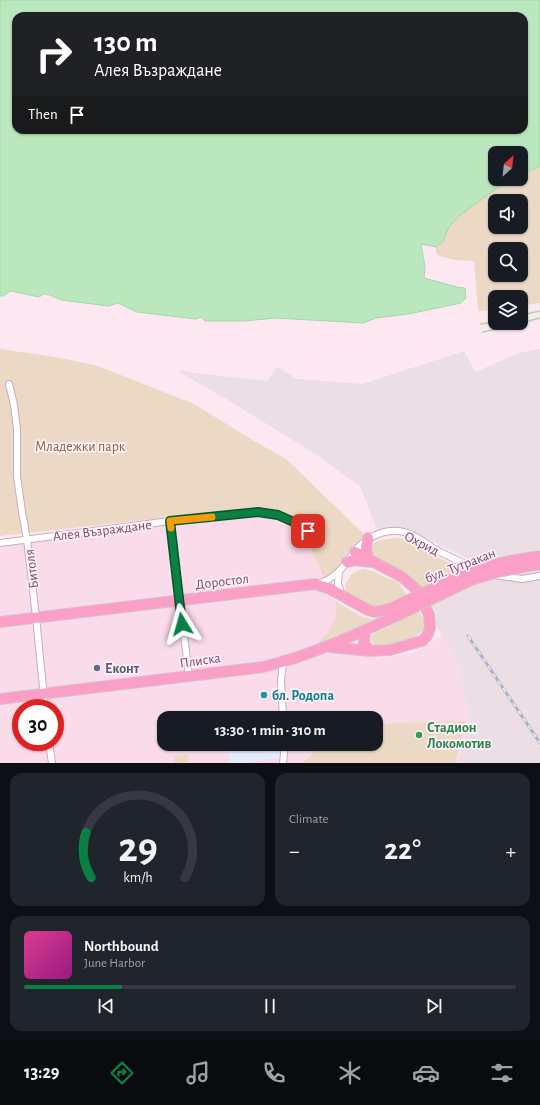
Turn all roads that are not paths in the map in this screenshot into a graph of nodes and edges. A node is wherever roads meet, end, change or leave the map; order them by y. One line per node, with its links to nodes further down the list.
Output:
1 (9, 384): 5 (street, Битоля)
2 (170, 521): 3 (street, Алея Възраждане); 5 (street, Алея Възраждане); 16 (street)
3 (318, 538)
4 (368, 538): 7 (street, Охрид); 9 (main road); 13 (street, Охрид)
5 (27, 539): 6 (street, Алея Възраждане); 18 (street, Битоля)
6 (0, 543)
7 (355, 552): 9 (main road); 10 (street, Охрид)
8 (540, 556): 17 (main road, бул. Тутракан, bridge)
9 (371, 560): 10 (main road); 22 (main road)
10 (347, 562): 12 (street, Охрид)
11 (540, 564): 17 (main road, бул. Тутракан, bridge)
12 (339, 572): 14 (street); 15 (street)
13 (540, 576)
14 (315, 584): 15 (main road, Доростол); 16 (main road, Доростол)
15 (343, 597): 17 (main road, Доростол)
16 (179, 601): 18 (main road, Доростол); 24 (street)
17 (394, 612): 20 (main road, Плиска)
18 (36, 618): 19 (main road, Доростол); 25 (street, Битоля)
19 (0, 622)
20 (365, 631): 21 (main road, Плиска); 22 (main road)
21 (328, 646): 22 (main road); 23 (main road, Плиска)
22 (370, 651)
23 (283, 662): 24 (main road, Плиска); 28 (street)
24 (189, 676): 25 (main road, Плиска)
25 (43, 693): 26 (main road, Плиска); 27 (street, Битоля)
26 (0, 699)
27 (44, 699)
28 (283, 711)
29 (50, 751): 31 (street)
30 (284, 751): 32 (street)
31 (52, 763)
32 (283, 763)

